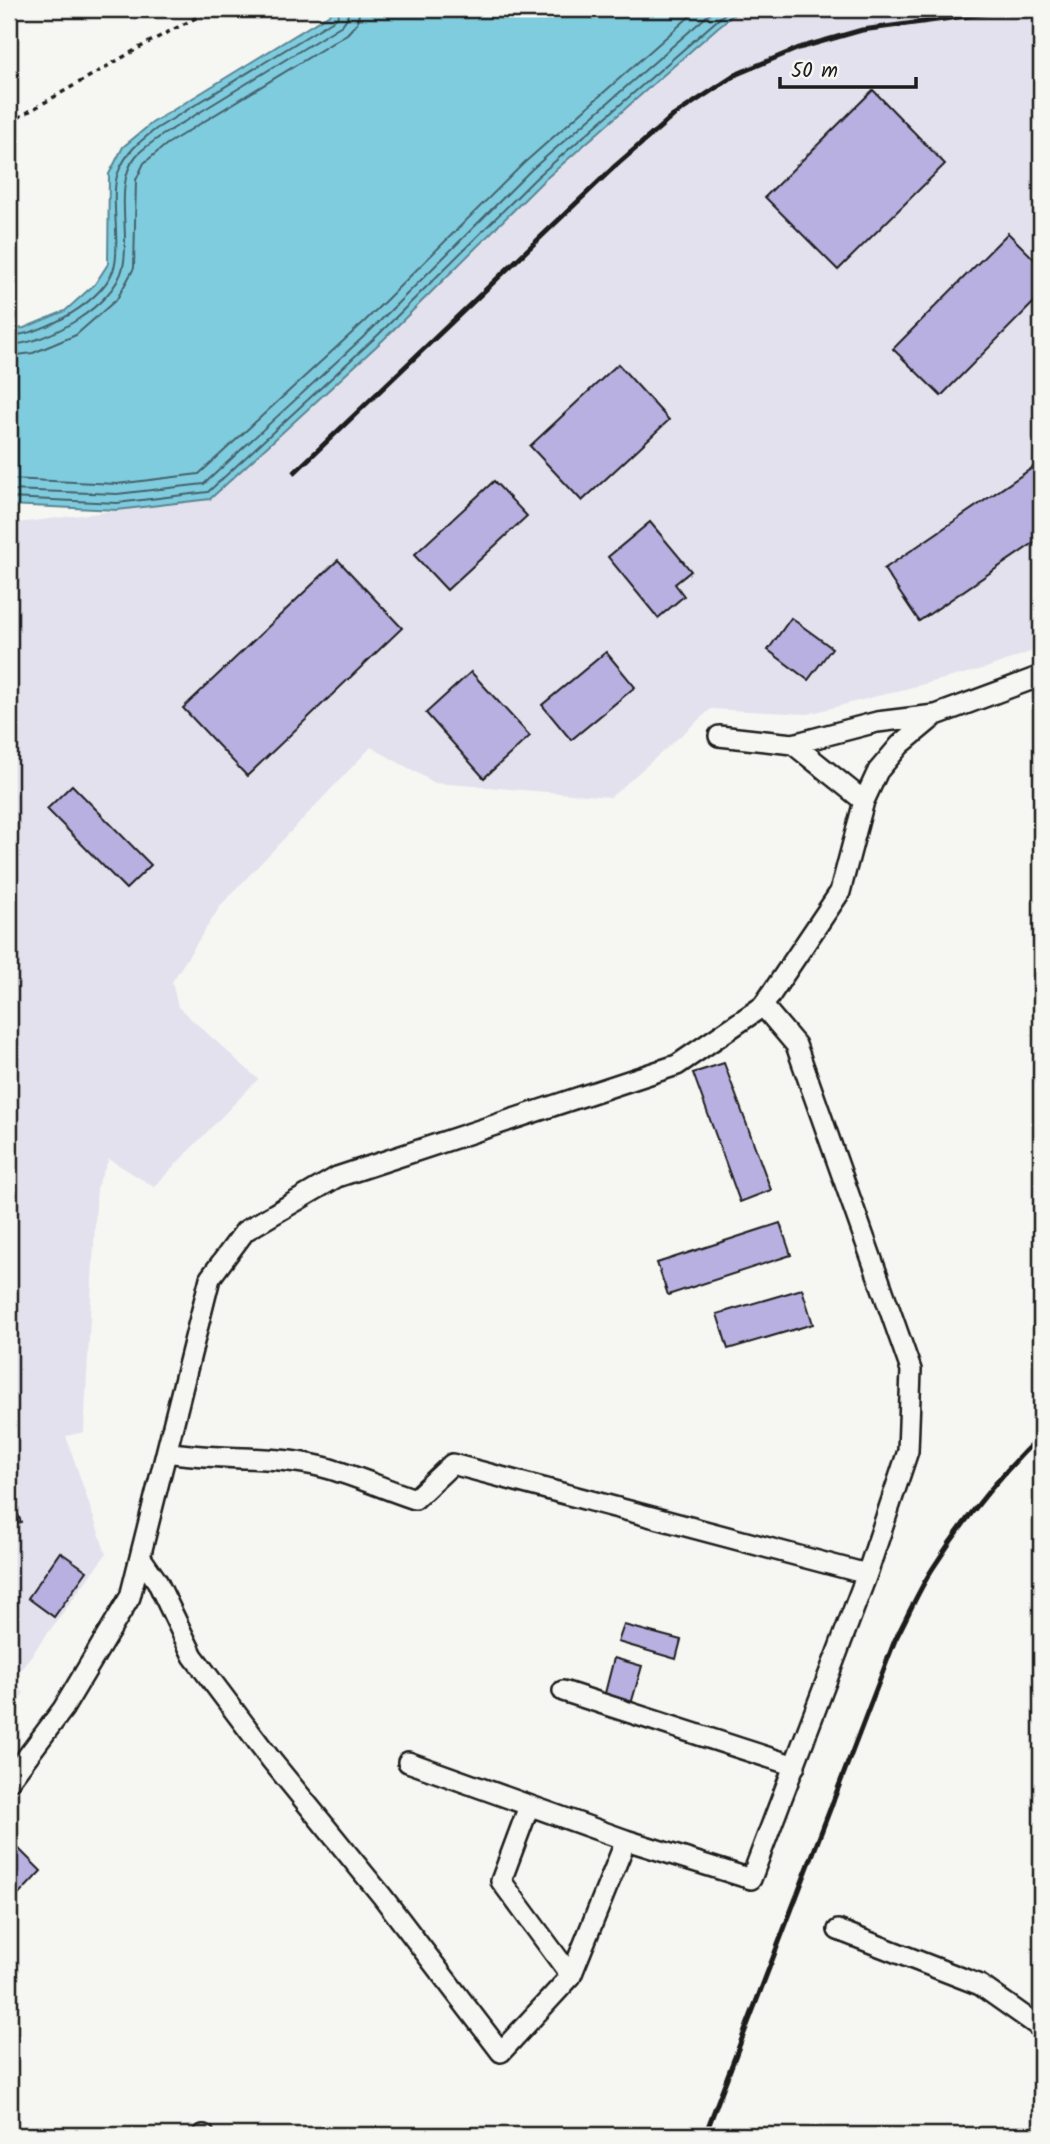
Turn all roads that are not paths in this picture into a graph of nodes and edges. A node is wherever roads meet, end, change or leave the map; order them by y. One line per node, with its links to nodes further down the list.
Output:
1 (1041, 676): 2 (street)
2 (936, 715): 4 (street); 5 (street)
3 (719, 736): 4 (street)
4 (793, 744): 5 (street)
5 (864, 801): 6 (street)
6 (763, 1006): 7 (street); 9 (street)
7 (167, 1452): 8 (street); 9 (street)
8 (141, 1558): 13 (street); 17 (street)
9 (867, 1574): 12 (street)
10 (563, 1690): 12 (street)
11 (408, 1762): 14 (street)
12 (795, 1766): 15 (street)
13 (9, 1781)
14 (529, 1806): 15 (street); 17 (street)
15 (625, 1840): 17 (street)
16 (838, 1930): 18 (street)
17 (571, 1976)
18 (1041, 2028)

